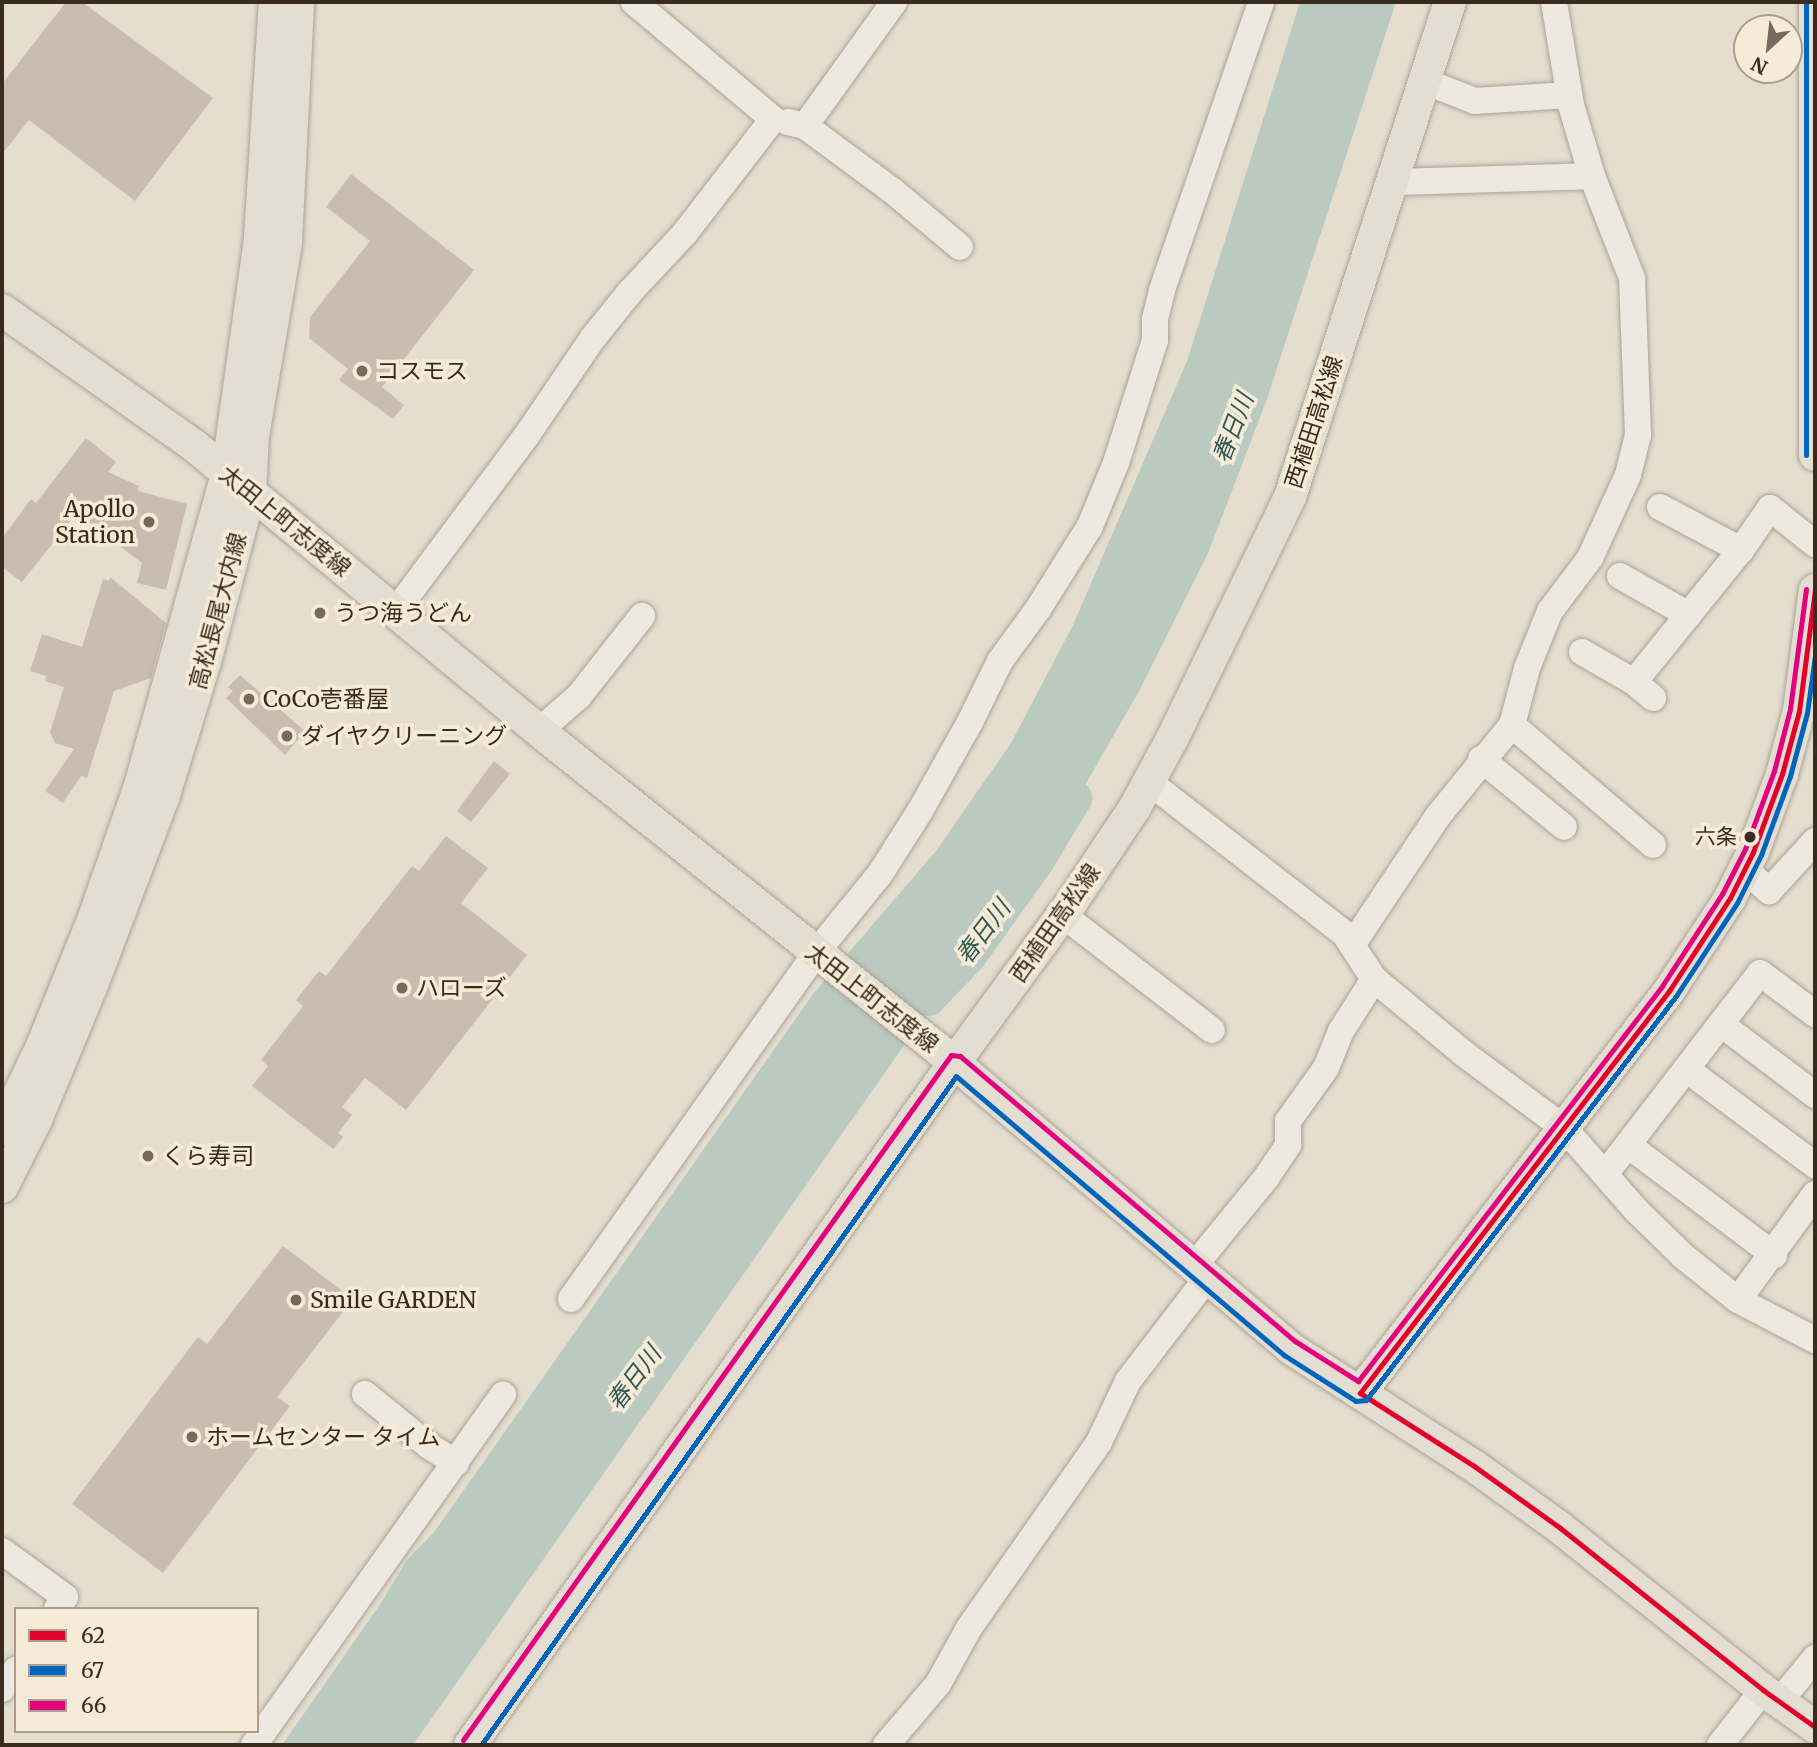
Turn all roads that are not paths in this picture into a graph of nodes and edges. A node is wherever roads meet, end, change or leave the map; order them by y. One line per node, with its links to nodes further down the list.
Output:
1 (275, 2): 20 (main road, 高松長尾大内線)
2 (298, 2): 20 (main road, 高松長尾大内線)
3 (634, 2): 12 (street)
4 (894, 2): 13 (street)
5 (1261, 2): 40 (street)
6 (1450, 2): 9 (main road, 西植田高松線)
7 (1554, 2): 10 (street)
8 (1815, 2): 11 (main road)
9 (1424, 81): 10 (street); 15 (main road, 西植田高松線)
10 (1569, 95): 14 (street)
11 (1815, 116): 18 (main road)
12 (773, 119): 13 (street); 26 (street)
13 (805, 126): 16 (street)
14 (1592, 176): 15 (street); 30 (street)
15 (1392, 182): 33 (main road, 西植田高松線)
16 (960, 247)
17 (2, 310): 20 (main road, 太田上町志度線)
18 (1815, 312): 19 (main road)
19 (1815, 455)
20 (238, 483): 26 (main road, 太田上町志度線); 48 (main road, 高松長尾大内線)
21 (1660, 507): 23 (street)
22 (1815, 544): 23 (street)
23 (1741, 550): 27 (street)
24 (1620, 576): 27 (street)
25 (1815, 590): 37 (main road)
26 (395, 612): 31 (main road, 太田上町志度線)
27 (1689, 615): 29 (street)
28 (642, 616): 31 (street)
29 (1582, 652)
30 (1512, 725): 32 (street); 35 (street)
31 (539, 731): 40 (main road, 太田上町志度線)
32 (1481, 760): 34 (street); 39 (street)
33 (1149, 782): 38 (main road, 西植田高松線); 39 (street)
34 (1564, 827)
35 (1653, 845)
36 (1814, 845): 37 (street)
37 (1745, 869): 49 (main road)
38 (1063, 915): 44 (street); 45 (main road, 西植田高松線)
39 (1352, 944): 41 (street)
40 (819, 958): 45 (main road, 太田上町志度線); 57 (street)
41 (1374, 979): 49 (street); 56 (street)
42 (1815, 1014): 43 (street)
43 (1721, 1024): 46 (street); 47 (street)
44 (1212, 1030)
45 (946, 1056): 56 (main road, 太田上町志度線); 72 (main road, 西植田高松線)
46 (1686, 1069): 50 (street); 51 (street)
47 (1815, 1095)
48 (13, 1115): 53 (main road, 高松長尾大内線)
49 (1564, 1128): 52 (street); 60 (main road)
50 (1628, 1145): 52 (street); 55 (street)
51 (1815, 1165)
52 (1606, 1173): 58 (street)
53 (2, 1187)
54 (1815, 1194): 55 (street)
55 (1774, 1255): 58 (street)
56 (1200, 1272): 60 (main road, 太田上町志度線); 73 (street)
57 (570, 1299)
58 (1738, 1300): 59 (street)
59 (1815, 1340)
60 (1360, 1393): 69 (main road, 太田上町志度線)
61 (365, 1394): 63 (street)
62 (503, 1394): 63 (street)
63 (456, 1463): 71 (street)
64 (2, 1551): 65 (street)
65 (58, 1607)
66 (1815, 1658): 69 (street)
67 (14, 1673): 68 (street)
68 (2, 1689)
69 (1771, 1696): 70 (main road, 太田上町志度線); 74 (street)
70 (1815, 1727)
71 (254, 1745)
72 (470, 1745)
73 (886, 1745)
74 (1720, 1745)

